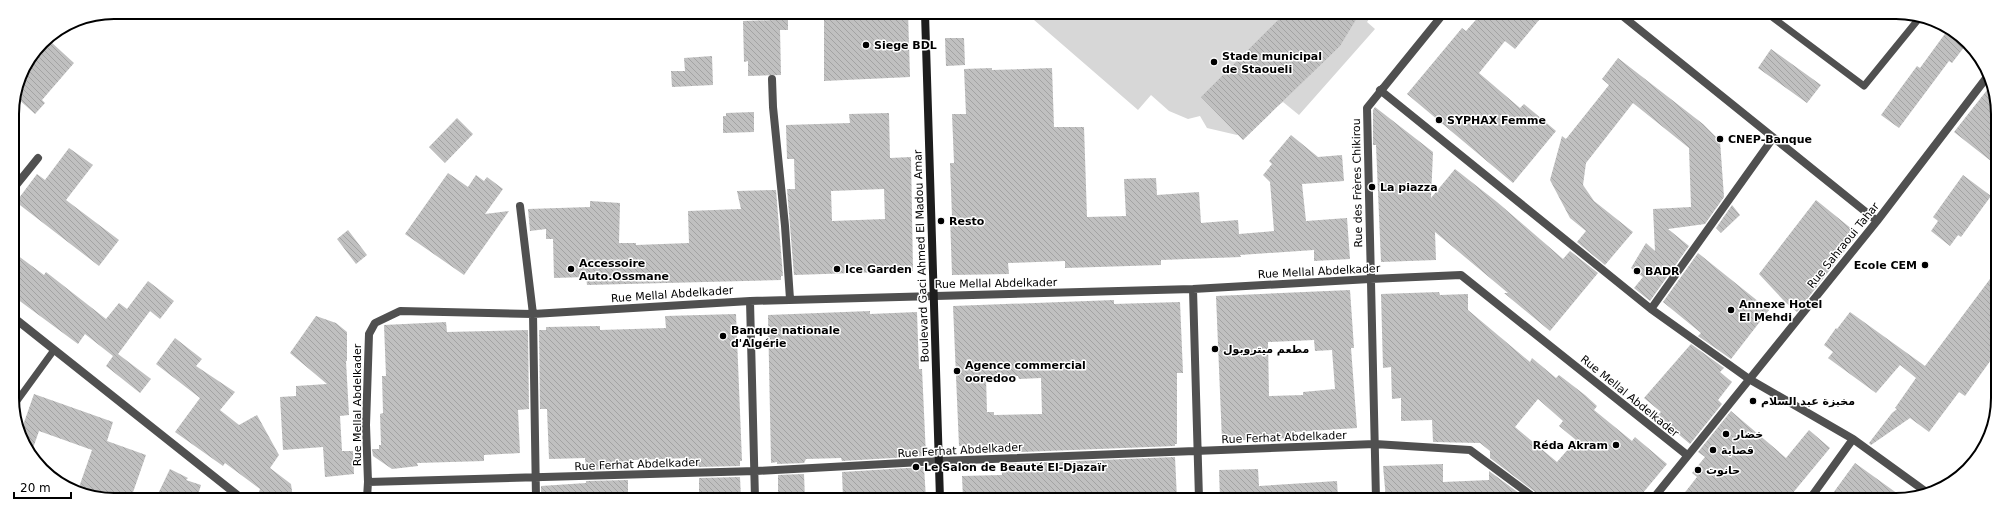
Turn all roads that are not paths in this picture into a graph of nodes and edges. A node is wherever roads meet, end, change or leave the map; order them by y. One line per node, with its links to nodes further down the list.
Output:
1 (925, 19): 16 (main road, Boulevard Gaci Ahmed El Madou Amar)
2 (1440, 19): 8 (street, Rue des Frères Chikirou)
3 (1630, 19): 9 (street)
4 (1775, 19): 5 (lane)
5 (1914, 21)
6 (772, 79): 17 (street)
7 (1984, 79): 13 (street, Rue Sahraoui Tahar)
8 (1380, 90): 14 (street, Rue des Frères Chikirou); 19 (street)
9 (1772, 138): 13 (street); 19 (street)
10 (38, 158): 11 (street)
11 (19, 182)
12 (520, 206): 20 (street)
13 (1877, 221): 23 (street, Rue Sahraoui Tahar)
14 (1370, 279): 15 (street, Rue Mellal Abdelkader); 26 (street, Rue des Frères Chikirou); 28 (street, Rue Mellal Abdelkader)
15 (1193, 290): 16 (street, Rue Mellal Abdelkader); 27 (street)
16 (933, 295): 17 (street, Rue Mellal Abdelkader); 29 (main road, Boulevard Gaci Ahmed El Madou Amar)
17 (790, 299): 18 (street, Rue Mellal Abdelkader)
18 (750, 301): 20 (street, Rue Mellal Abdelkader); 30 (street)
19 (1651, 309): 23 (street)
20 (532, 314): 31 (street); 32 (street, Rue Mellal Abdelkader)
21 (19, 322): 22 (street)
22 (54, 350): 24 (lane); 34 (street)
23 (1749, 379): 25 (street); 28 (street, Rue Sahraoui Tahar)
24 (19, 398)
25 (1853, 439): 33 (street); 43 (street)
26 (1375, 444): 27 (street, Rue Ferhat Abdelkader); 40 (street, Rue des Frères Chikirou); 41 (street, Rue Ferhat Abdelkader)
27 (1198, 451): 29 (street, Rue Ferhat Abdelkader); 39 (street)
28 (1686, 455): 42 (street, Rue Sahraoui Tahar)
29 (940, 461): 30 (street, Rue Ferhat Abdelkader); 38 (main road, Boulevard Gaci Ahmed El Madou Amar)
30 (756, 471): 31 (street, Rue Ferhat Abdelkader); 37 (street)
31 (536, 478): 32 (street, Rue Ferhat Abdelkader); 36 (street)
32 (368, 482): 35 (street, Rue Mellal Abdelkader)
33 (1923, 489)
34 (235, 493)
35 (367, 493)
36 (536, 493)
37 (755, 493)
38 (940, 493)
39 (1199, 493)
40 (1376, 493)
41 (1528, 493)
42 (1657, 493)
43 (1814, 493)

